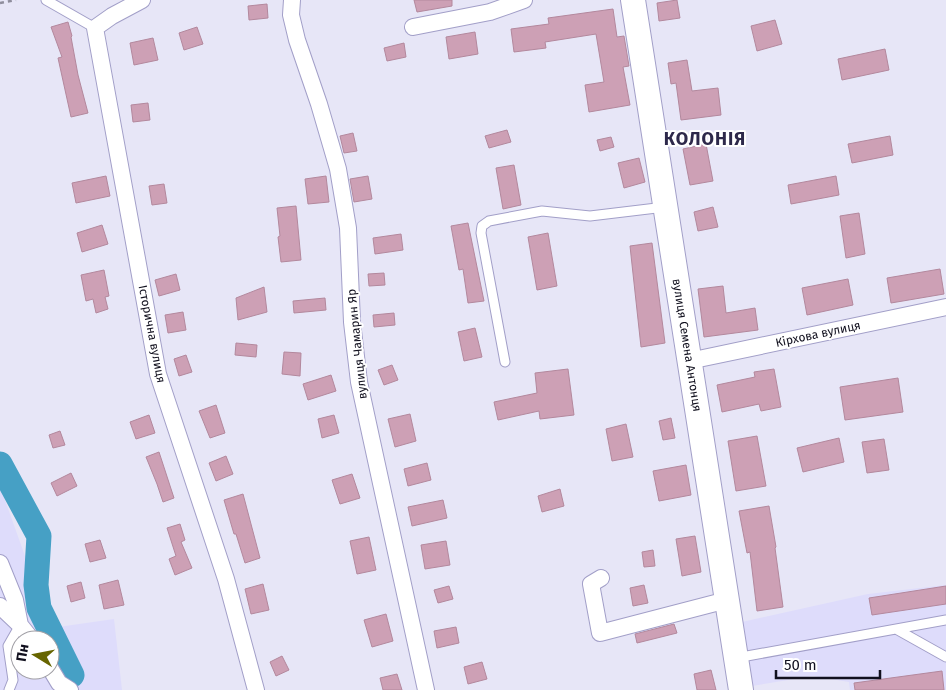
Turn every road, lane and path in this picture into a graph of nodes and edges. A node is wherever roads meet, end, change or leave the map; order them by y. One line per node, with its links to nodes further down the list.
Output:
1 (16, 0): 7 (path)
2 (46, 0): 9 (lane)
3 (142, 0): 9 (street)
4 (292, 0): 28 (street, вулиця Чамарин Яр)
5 (524, 0): 8 (street)
6 (633, 0): 10 (street, вулиця Семена Антонця)
7 (0, 4)
8 (413, 27)
9 (95, 28): 27 (street, Історична вулиця)
10 (665, 207): 12 (street, вулиця Семена Антонця); 13 (lane)
11 (946, 307): 12 (street, Кірхова вулиця)
12 (689, 361): 16 (street, вулиця Семена Антонця)
13 (505, 362)
14 (0, 563): 19 (street)
15 (601, 578): 16 (street)
16 (727, 600): 22 (street, вулиця Семена Антонця)
17 (0, 606): 19 (street)
18 (946, 620): 20 (lane)
19 (20, 625): 21 (street); 25 (lane)
20 (896, 629): 22 (lane); 23 (lane)
21 (24, 630)
22 (736, 658): 29 (street, вулиця Семена Антонця)
23 (946, 658)
24 (57, 680): 26 (street)
25 (9, 690)
26 (70, 690)
27 (256, 690)
28 (426, 690)
29 (741, 690)

